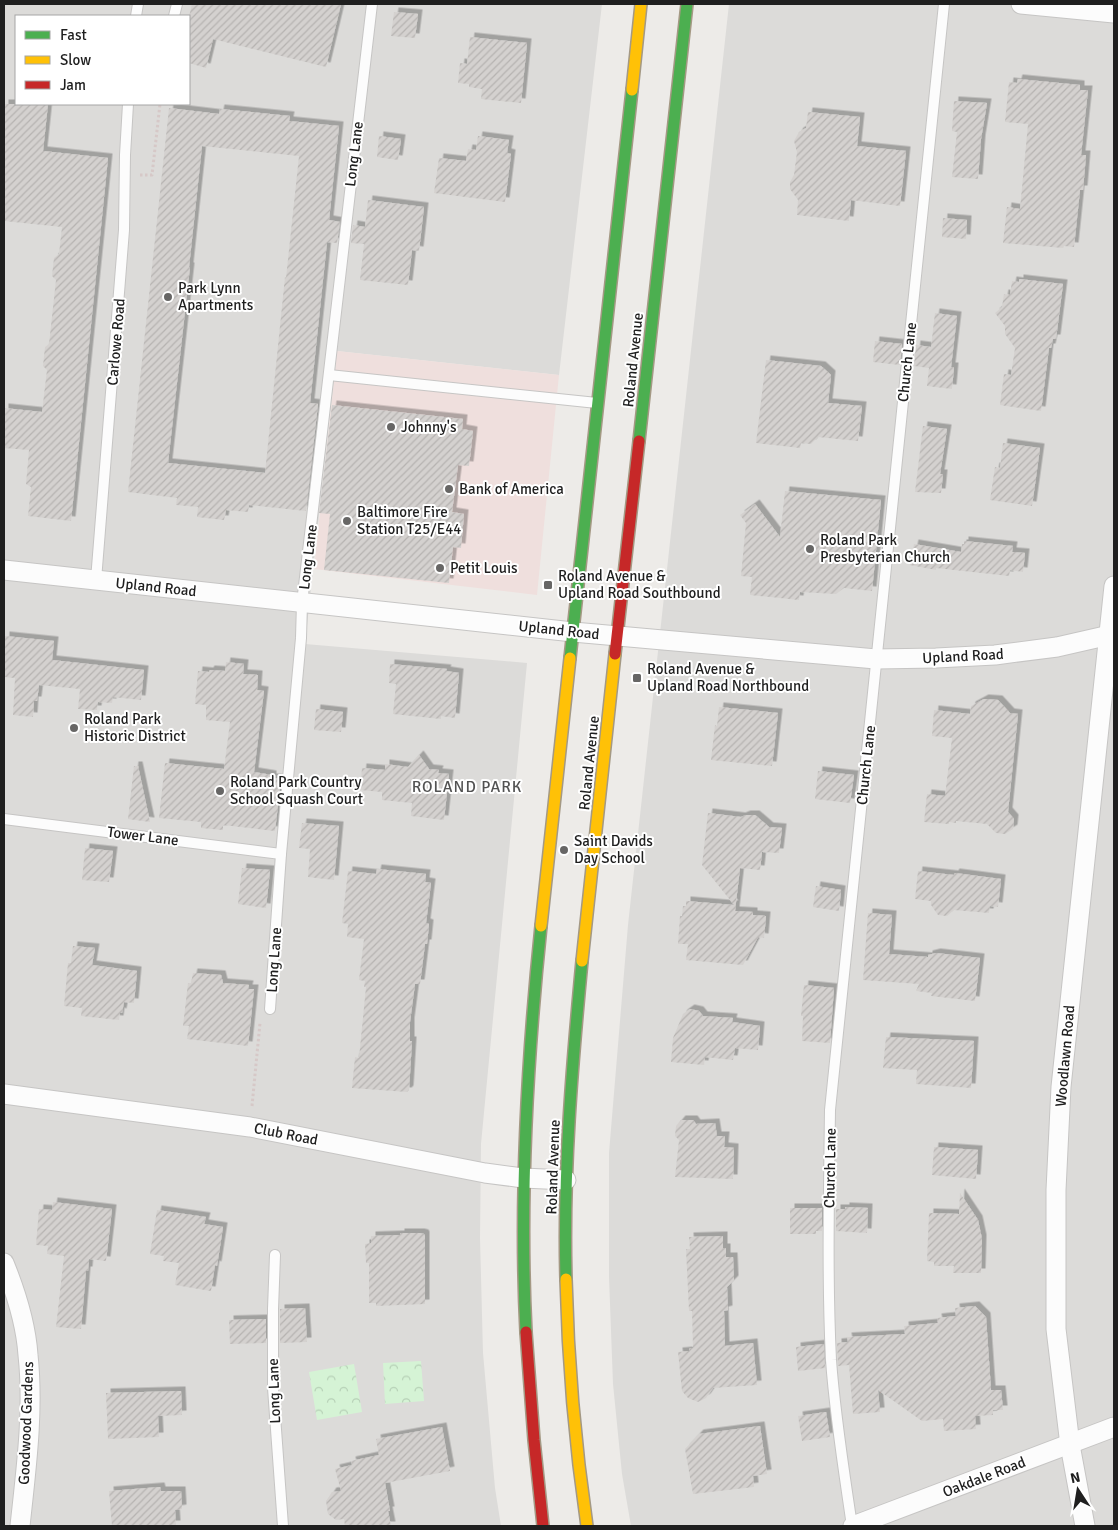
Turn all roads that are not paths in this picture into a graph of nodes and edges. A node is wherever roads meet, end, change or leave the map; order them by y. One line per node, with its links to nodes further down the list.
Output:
1 (372, 4): 8 (lane, Long Lane)
2 (641, 4): 9 (main road, Roland Avenue)
3 (687, 4): 16 (main road, Roland Avenue)
4 (944, 4): 17 (lane, Church Lane)
5 (1021, 4): 6 (street)
6 (1114, 13)
7 (128, 105): 11 (lane, Carlowe Road)
8 (329, 375): 9 (lane); 13 (lane, Long Lane)
9 (598, 403): 14 (main road, Roland Avenue)
10 (4, 570): 11 (street, Upland Road)
11 (96, 580): 13 (street, Upland Road)
12 (1114, 586): 15 (street, Woodlawn Road)
13 (302, 603): 14 (street, Upland Road); 19 (lane, Long Lane)
14 (573, 632): 16 (street, Upland Road); 22 (main road, Roland Avenue)
15 (1111, 635): 17 (street, Upland Road); 27 (street, Woodlawn Road)
16 (618, 636): 17 (street, Upland Road); 23 (main road, Roland Avenue)
17 (876, 659): 32 (lane, Church Lane)
18 (4, 818): 19 (lane, Tower Lane)
19 (281, 854): 20 (lane, Long Lane)
20 (270, 1009)
21 (4, 1094): 22 (street, Club Road)
22 (523, 1178): 23 (street, Club Road); 30 (main road, Roland Avenue)
23 (566, 1180): 31 (main road, Roland Avenue)
24 (275, 1255): 29 (lane, Long Lane)
25 (4, 1263): 28 (street, Goodwood Gardens)
26 (1114, 1427): 27 (street, Oakdale Road)
27 (1070, 1445): 32 (street, Oakdale Road); 33 (street, Woodlawn Road)
28 (20, 1526)
29 (282, 1526)
30 (543, 1526)
31 (587, 1526)
32 (852, 1526)
33 (1085, 1526)

